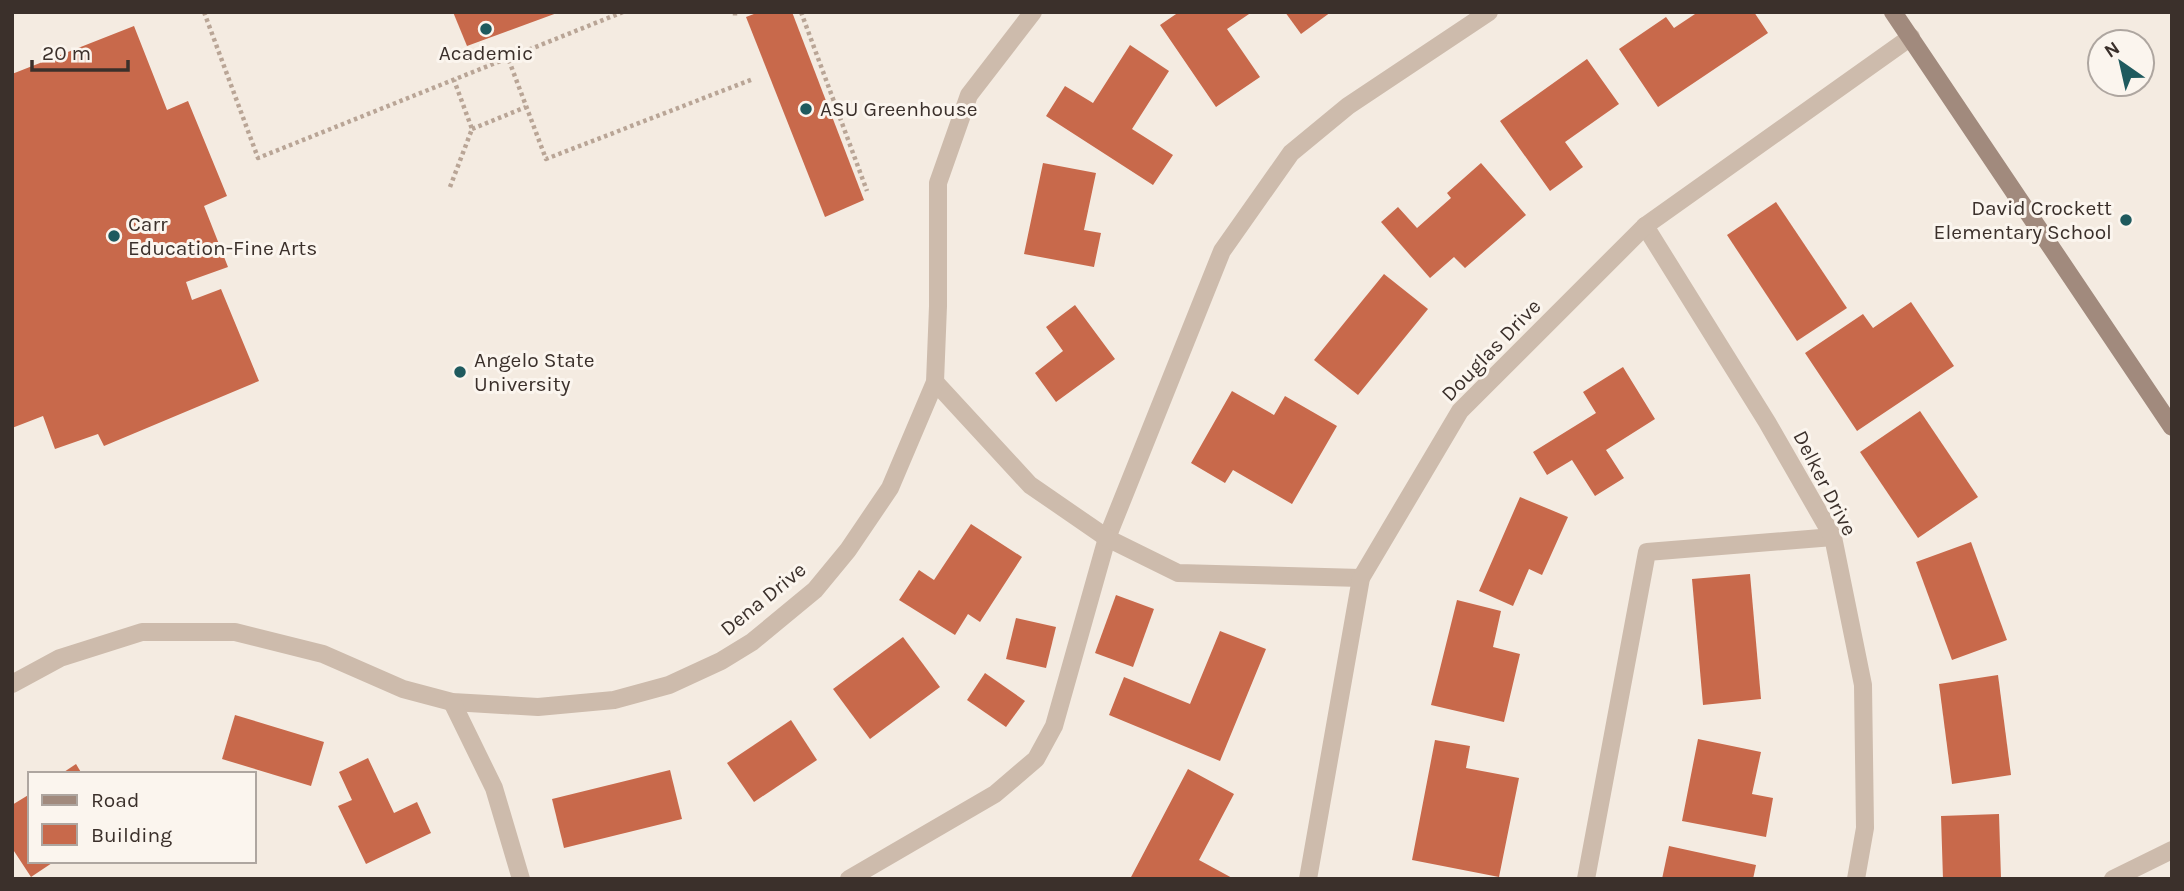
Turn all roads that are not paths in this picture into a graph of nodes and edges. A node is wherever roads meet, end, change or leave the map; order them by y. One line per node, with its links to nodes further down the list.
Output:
1 (1033, 12): 6 (street, Dena Drive)
2 (1489, 12): 9 (street)
3 (1893, 12): 4 (main road)
4 (1911, 37): 5 (street, Douglas Drive); 7 (main road)
5 (1645, 226): 8 (street, Delker Drive); 10 (street, Douglas Drive)
6 (935, 382): 9 (street); 12 (street, Dena Drive)
7 (2172, 427)
8 (1833, 537): 17 (street); 18 (street, Delker Drive)
9 (1107, 538): 10 (street); 15 (street)
10 (1361, 578): 16 (street, Douglas Drive)
11 (12, 684): 12 (street, Dena Drive)
12 (452, 702): 14 (street)
13 (2172, 850): 19 (street)
14 (521, 879)
15 (849, 879)
16 (1308, 879)
17 (1586, 879)
18 (1856, 879)
19 (2113, 879)

